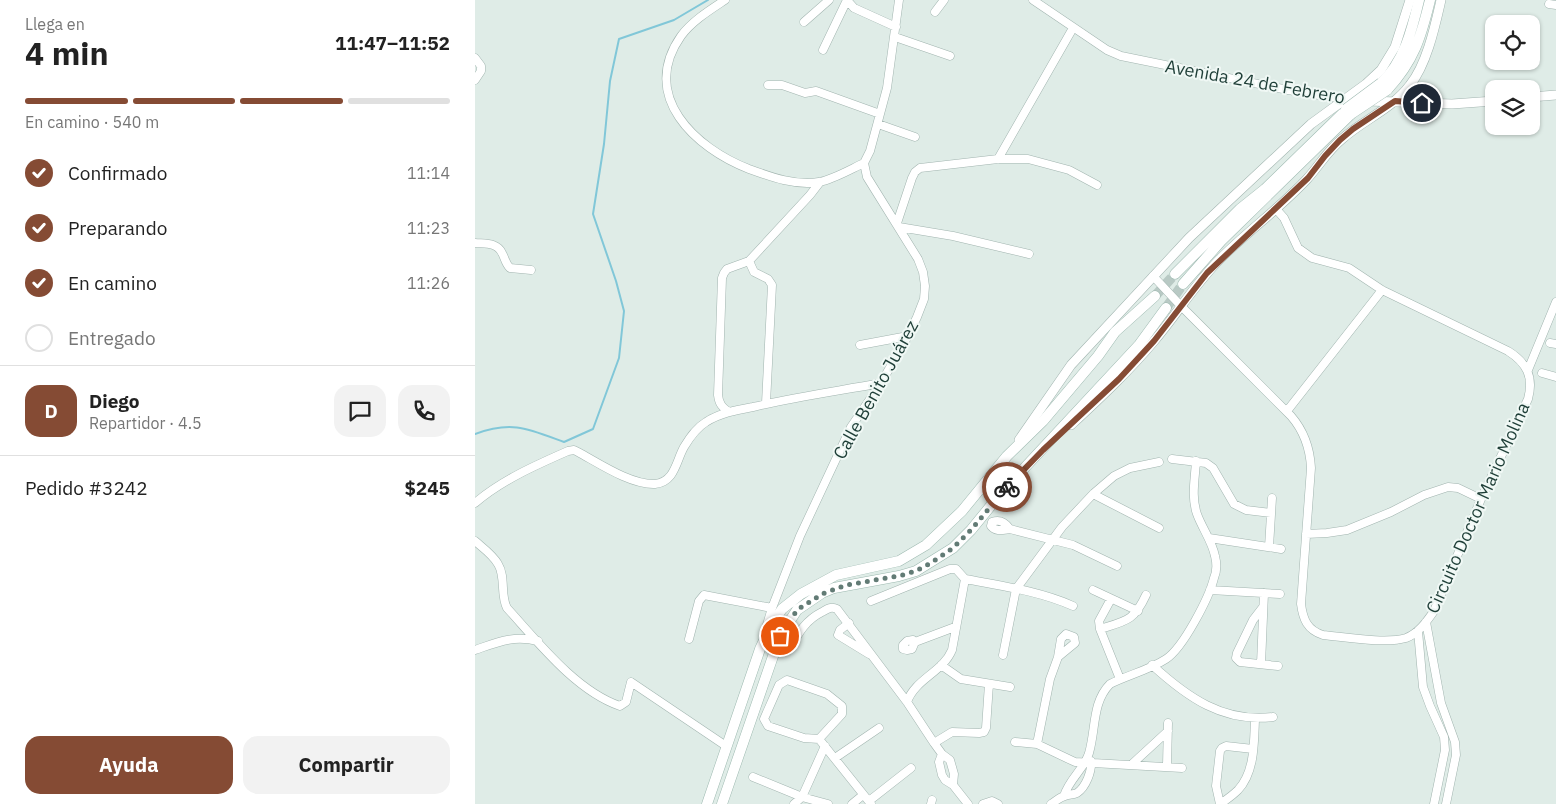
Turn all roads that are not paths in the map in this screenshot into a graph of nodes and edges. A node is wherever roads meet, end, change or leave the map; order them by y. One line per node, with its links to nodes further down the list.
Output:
1 (725, 0): 32 (street)
2 (829, 0): 12 (street)
3 (847, 0): 13 (street); 16 (street)
4 (899, 0): 13 (street)
5 (944, 0): 11 (street)
6 (1033, 0): 14 (street, Avenida 24 de Febrero)
7 (1410, 0): 26 (street)
8 (1419, 0): 21 (main road)
9 (1430, 0): 21 (main road)
10 (1441, 0): 24 (street)
11 (935, 12)
12 (804, 22)
13 (896, 27): 15 (street)
14 (1073, 28): 26 (street, Avenida 24 de Febrero); 30 (street)
15 (895, 37): 17 (street); 27 (street)
16 (823, 50)
17 (950, 56)
18 (475, 58): 19 (street)
19 (475, 80)
20 (768, 85): 27 (street)
21 (1384, 86): 26 (main road, bridge)
22 (1556, 94): 23 (street)
23 (1540, 96)
24 (1395, 101): 25 (street, Avenida 24 de Febrero); 26 (street, Avenida 24 de Febrero); 34 (street)
25 (1485, 102)
26 (1347, 107): 40 (main road); 41 (street); 42 (main road)
27 (880, 114): 28 (street)
28 (877, 124): 29 (street); 31 (street)
29 (915, 137)
30 (998, 159): 33 (street); 35 (street)
31 (864, 163): 32 (street); 35 (street, Calle Benito Juárez)
32 (820, 182): 38 (street)
33 (1097, 185)
34 (1276, 209): 43 (street); 46 (street)
35 (898, 225): 37 (street); 48 (street, Calle Benito Juárez)
36 (475, 243): 39 (street)
37 (1029, 254)
38 (749, 261): 54 (street); 56 (street)
39 (531, 270)
40 (1175, 274)
41 (1153, 276): 46 (street, Circuito Doctor Mario Molina); 58 (street)
42 (1183, 284)
43 (1382, 290): 50 (street); 55 (street)
44 (1155, 296): 58 (main road)
45 (1556, 302): 50 (street)
46 (1181, 306): 55 (street, Circuito Doctor Mario Molina); 57 (street)
47 (1166, 308): 57 (main road)
48 (909, 336): 49 (street); 53 (street, Calle Benito Juárez)
49 (860, 345)
50 (1528, 370): 64 (street, Circuito Doctor Mario Molina)
51 (1542, 373): 52 (street)
52 (1556, 377)
53 (881, 383): 54 (street); 87 (street, Calle Benito Juárez)
54 (767, 403): 56 (street)
55 (1287, 411): 69 (street, Circuito Doctor Mario Molina)
56 (729, 412): 65 (street)
57 (1043, 450): 137 (main road)
58 (1007, 456): 98 (main road)
59 (1172, 459): 60 (street)
60 (1196, 461): 66 (street); 70 (street)
61 (1159, 462): 62 (street)
62 (1093, 494): 67 (street); 71 (street)
63 (1273, 498): 66 (street)
64 (1481, 499): 69 (street); 89 (street, Circuito Doctor Mario Molina)
65 (475, 503)
66 (1271, 513): 73 (street)
67 (1159, 528)
68 (1010, 529): 71 (street)
69 (1306, 534): 93 (street, Circuito Doctor Mario Molina)
70 (1209, 538): 73 (street); 79 (street)
71 (1053, 540): 75 (street); 77 (street)
72 (475, 541): 95 (street)
73 (1269, 547): 74 (street)
74 (1281, 549)
75 (1117, 566)
76 (965, 579): 77 (street); 84 (street); 91 (street)
77 (1016, 589): 85 (street); 102 (street)
78 (1093, 590): 83 (street)
79 (1210, 590): 80 (street); 107 (street)
80 (1264, 593): 81 (street); 86 (street)
81 (1280, 594)
82 (1146, 595): 88 (street)
83 (1111, 599): 88 (street); 92 (street)
84 (871, 600)
85 (1073, 606)
86 (1263, 607): 105 (street); 105 (street)
87 (772, 608): 94 (street); 98 (street, Calle Benito Juárez)
88 (1138, 611): 92 (street)
89 (1426, 622): 93 (street, Circuito Doctor Mario Molina); 101 (street)
90 (849, 623): 97 (street); 103 (street); 103 (street)
91 (955, 627): 96 (street); 106 (street)
92 (1100, 629): 109 (street)
93 (1418, 631): 100 (street)
94 (689, 639)
95 (538, 641): 99 (street); 120 (street)
96 (915, 642)
97 (791, 647)
98 (760, 649): 120 (main road)
99 (475, 650)
100 (1420, 654): 101 (street); 135 (street)
101 (1431, 654): 146 (street)
102 (1003, 655)
103 (871, 656): 112 (street)
104 (1058, 657): 119 (street)
105 (1261, 664): 108 (street)
106 (941, 665): 110 (street); 112 (street)
107 (1152, 665): 109 (street); 114 (street)
108 (1279, 666)
109 (1120, 679): 125 (street)
110 (989, 684): 111 (street); 118 (street)
111 (1010, 687)
112 (907, 702): 118 (street)
113 (1273, 717): 114 (street)
114 (1255, 719): 122 (street)
115 (879, 728): 124 (street)
116 (819, 739): 116 (street); 121 (street)
117 (1015, 742): 119 (street)
118 (934, 743): 123 (street)
119 (1037, 744): 125 (street)
120 (726, 746): 136 (main road)
121 (825, 746): 124 (street); 133 (street)
122 (1253, 749): 145 (street); 145 (street)
123 (942, 754): 131 (street); 131 (street)
124 (835, 758): 134 (street)
125 (1087, 764): 126 (street); 132 (street); 132 (street)
126 (1131, 765): 127 (street); 127 (street)
127 (1167, 766): 129 (street)
128 (911, 768): 134 (street)
129 (1182, 768)
130 (753, 777): 133 (street)
131 (953, 785): 141 (street)
132 (1064, 796): 144 (street)
133 (802, 797): 138 (street); 139 (street)
134 (868, 800): 140 (street)
135 (1434, 802): 146 (street)
136 (707, 804)
137 (722, 804)
138 (794, 804)
139 (827, 804)
140 (852, 804)
141 (968, 804)
142 (983, 804): 143 (street)
143 (998, 804)
144 (1051, 804)
145 (1220, 804)
146 (1446, 804)

